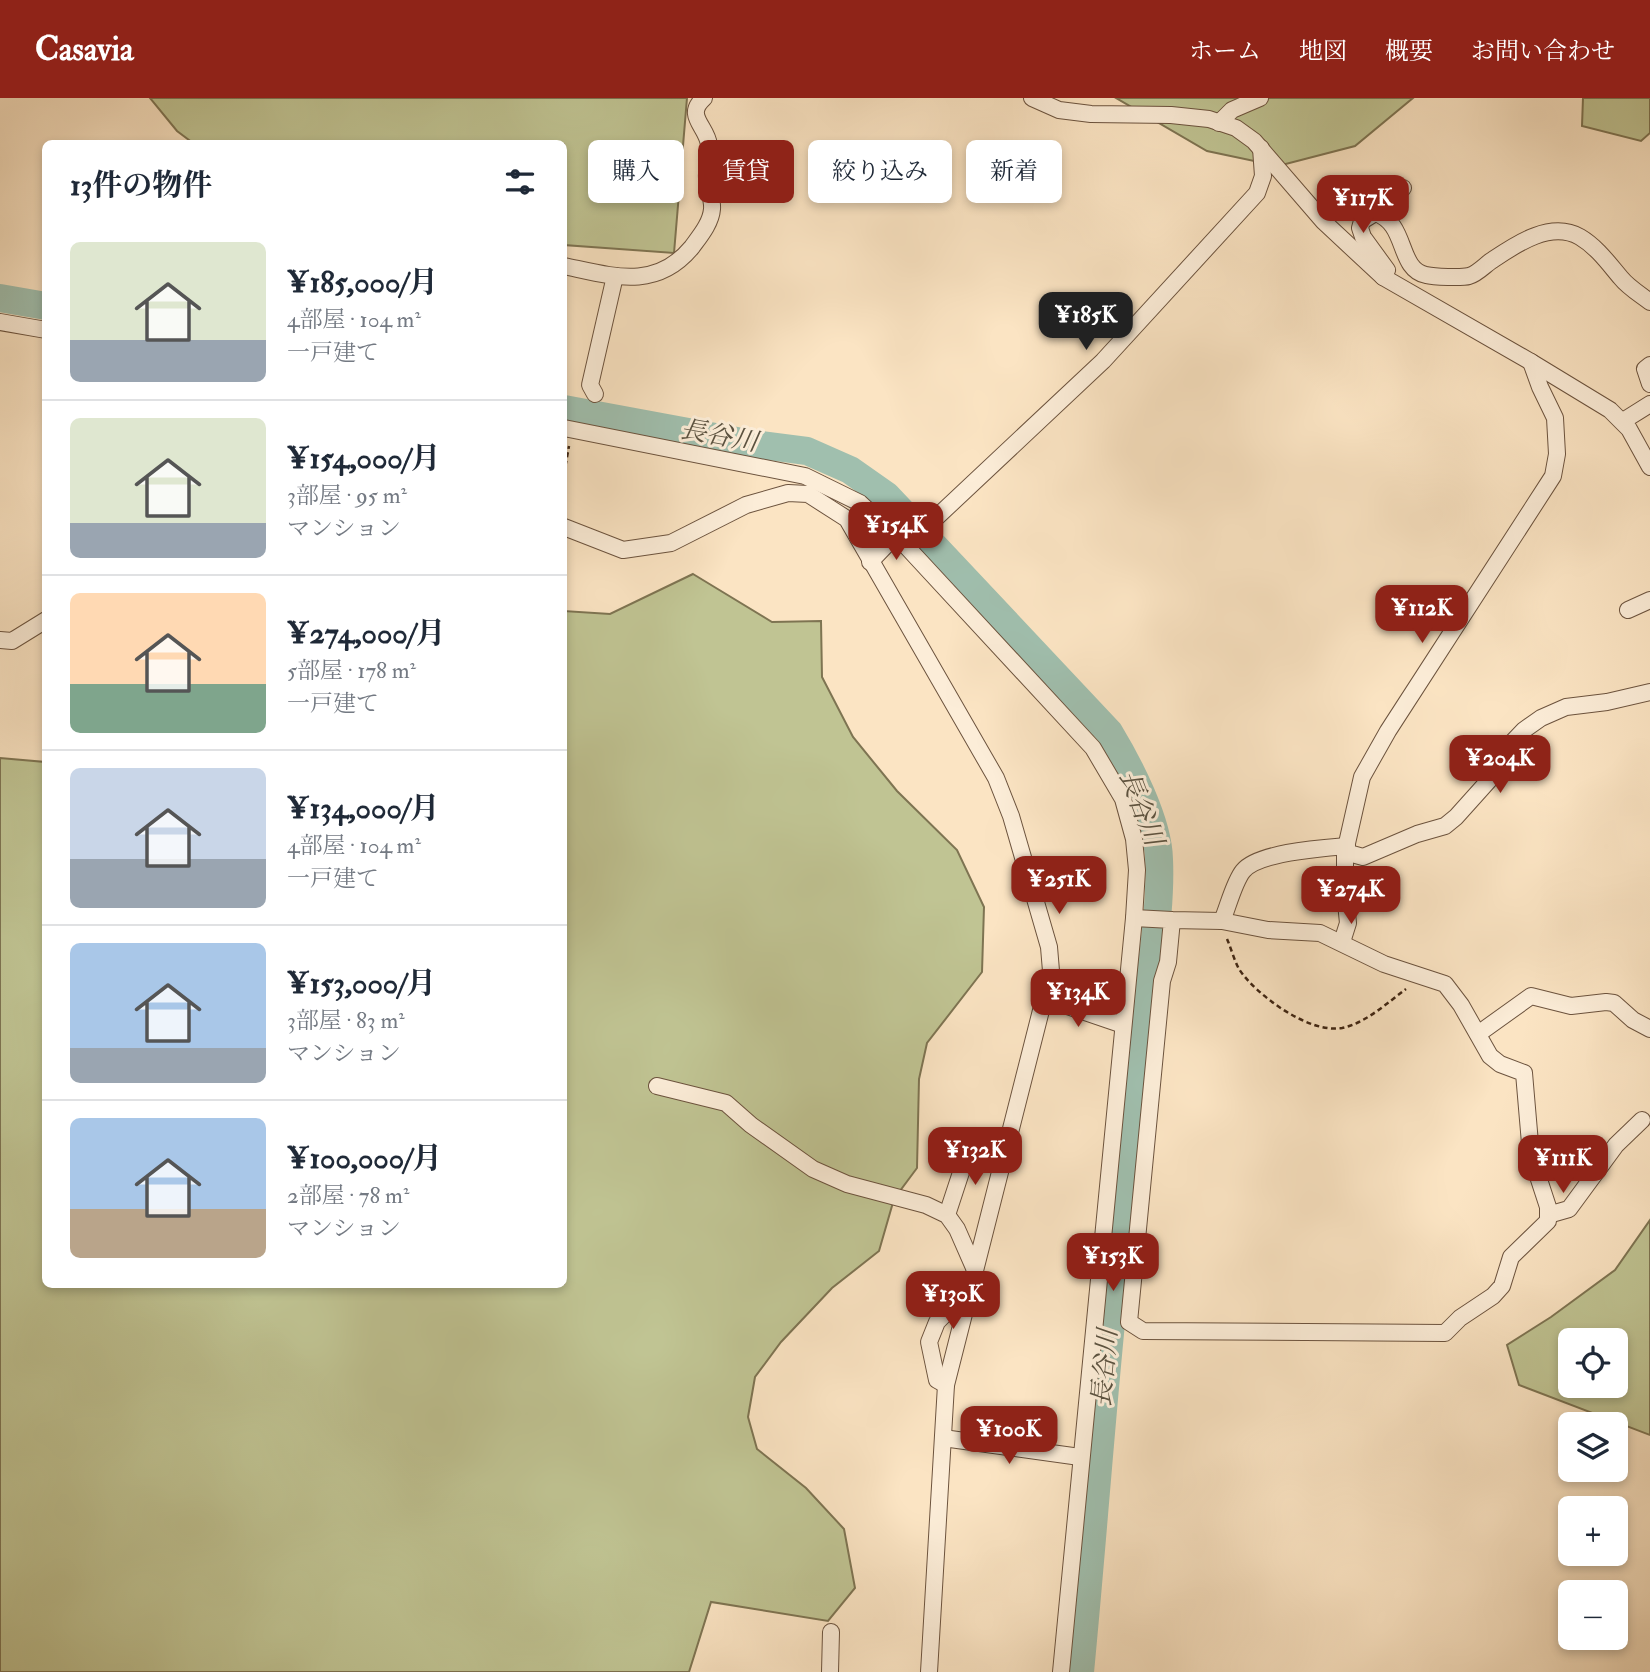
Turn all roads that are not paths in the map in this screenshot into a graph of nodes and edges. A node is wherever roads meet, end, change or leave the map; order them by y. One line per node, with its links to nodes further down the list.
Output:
1 (704, 98): 9 (street)
2 (1032, 98): 4 (street)
3 (1260, 98): 4 (street)
4 (1219, 123): 5 (street)
5 (1261, 148): 10 (street); 23 (street)
6 (1403, 188): 7 (street)
7 (1379, 214): 10 (street); 11 (street)
8 (567, 268): 9 (street)
9 (615, 276): 17 (street)
10 (1383, 277): 14 (street)
11 (1650, 302)
12 (0, 322): 13 (street)
13 (42, 329)
14 (1531, 362): 19 (street); 30 (street)
15 (1650, 365): 16 (street)
16 (1650, 384)
17 (595, 394)
18 (1650, 404): 19 (street)
19 (1623, 421): 21 (street)
20 (568, 429): 23 (street)
21 (1650, 467)
22 (567, 528): 24 (street)
23 (901, 541): 24 (street); 31 (street)
24 (870, 562): 35 (street)
25 (1650, 600): 26 (street)
26 (1628, 610)
27 (42, 622): 28 (street)
28 (0, 640)
29 (1650, 692): 30 (street)
30 (1346, 849): 33 (street); 34 (street)
31 (1134, 918): 32 (street); 36 (street)
32 (1172, 920): 33 (street); 43 (street)
33 (1219, 921): 34 (street)
34 (1342, 942): 38 (street)
35 (1044, 998): 36 (street); 44 (street)
36 (1123, 1025): 48 (street)
37 (1650, 1029): 38 (street)
38 (1478, 1034): 43 (street)
39 (657, 1086): 42 (street)
40 (1642, 1120): 43 (street)
41 (969, 1148): 42 (street)
42 (947, 1215): 44 (street)
43 (1548, 1216)
44 (975, 1270): 45 (street)
45 (971, 1289): 46 (street); 46 (street)
46 (946, 1385): 47 (street)
47 (943, 1438): 48 (street); 51 (street)
48 (1080, 1457): 52 (street)
49 (831, 1632): 50 (street)
50 (830, 1672)
51 (929, 1672)
52 (1061, 1672)

